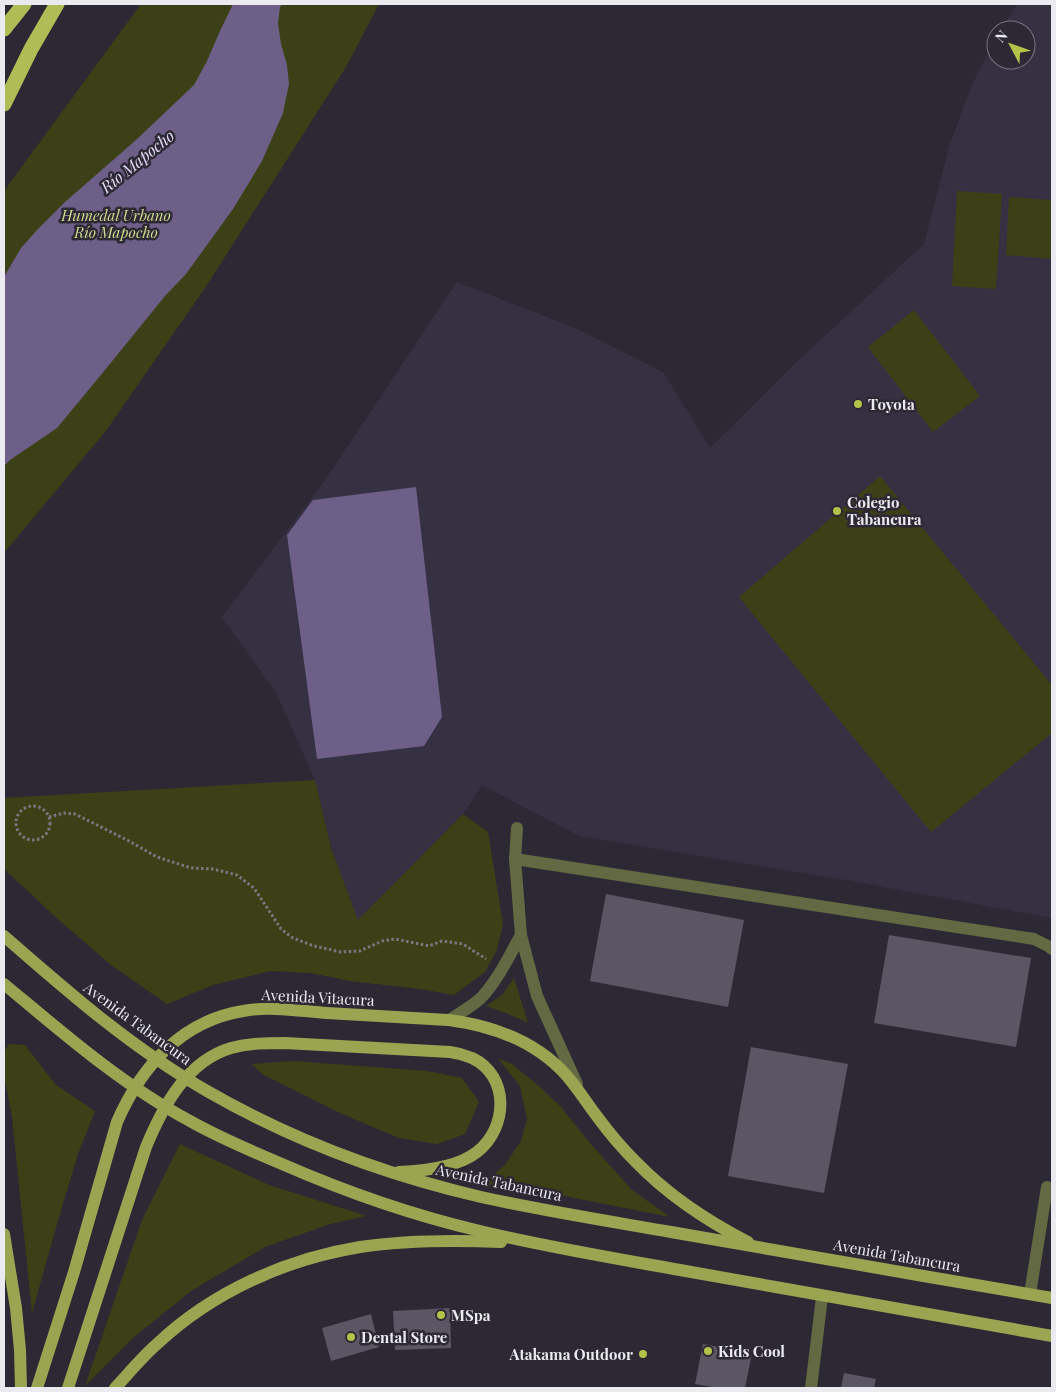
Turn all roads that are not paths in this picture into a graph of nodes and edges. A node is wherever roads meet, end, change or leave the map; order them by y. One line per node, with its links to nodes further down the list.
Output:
1 (24, 4): 3 (highway)
2 (57, 4): 4 (highway)
3 (4, 29)
4 (4, 104)
5 (517, 828): 6 (street)
6 (515, 859): 7 (street); 9 (street)
7 (521, 935): 11 (street); 12 (street)
8 (4, 936): 13 (main road, Avenida Tabancura)
9 (1052, 950)
10 (4, 984): 16 (main road)
11 (449, 1020): 12 (main road, Avenida Vitacura); 23 (main road, Avenida Vitacura)
12 (581, 1094): 17 (main road, Avenida Vitacura)
13 (391, 1172): 17 (main road, Avenida Tabancura); 24 (main road)
14 (1047, 1186): 18 (street)
15 (4, 1234): 22 (main road)
16 (545, 1245): 19 (main road); 25 (main road)
17 (762, 1248): 18 (main road, Avenida Tabancura)
18 (1030, 1294): 20 (main road, Avenida Tabancura)
19 (822, 1297): 21 (main road); 26 (street)
20 (1052, 1298)
21 (1052, 1336)
22 (21, 1388)
23 (37, 1388)
24 (68, 1388)
25 (116, 1388)
26 (812, 1388)

